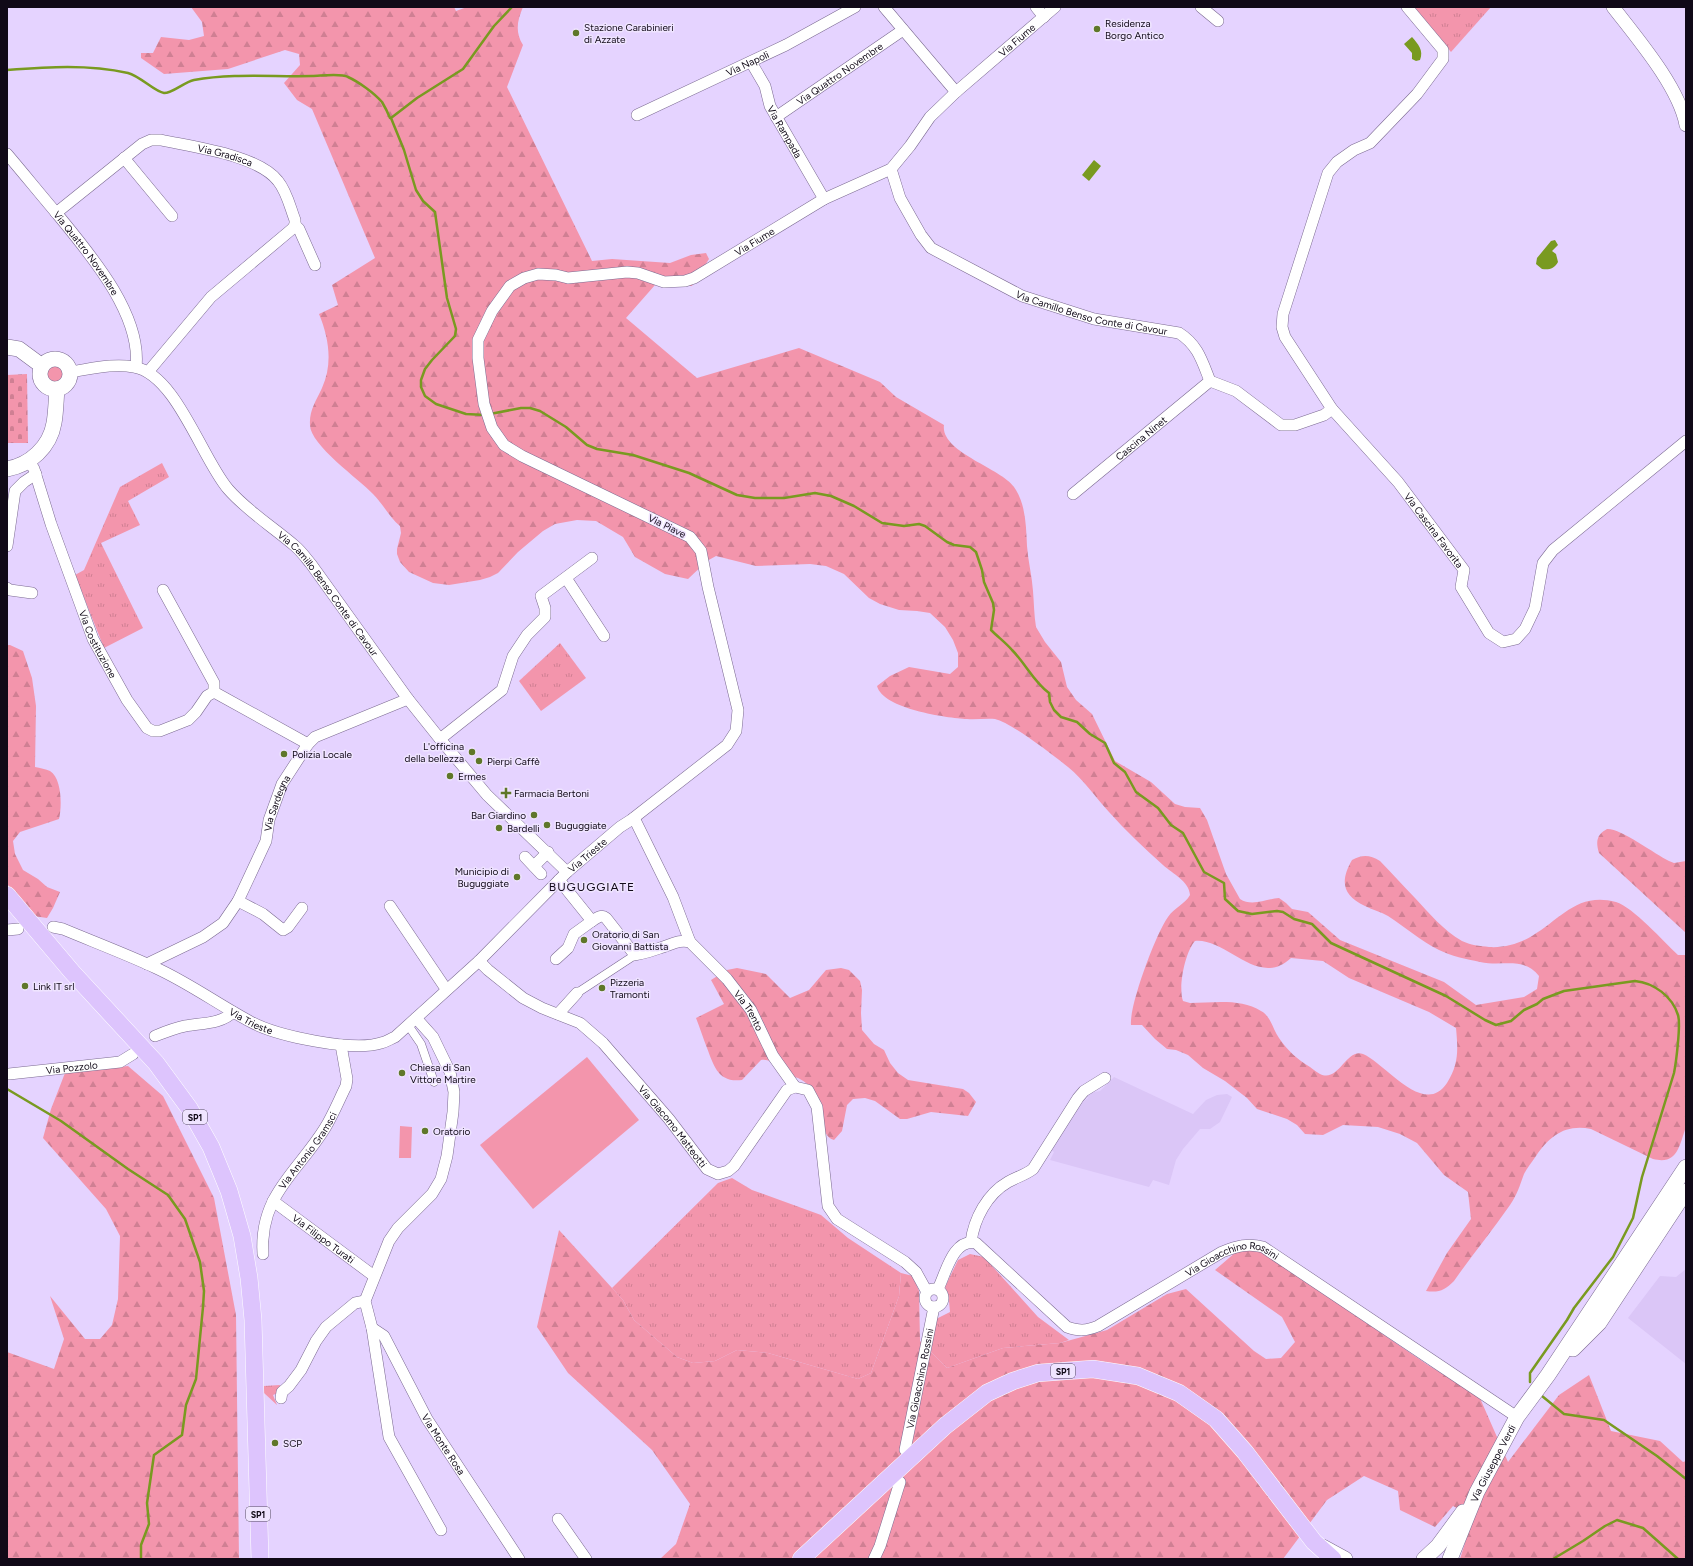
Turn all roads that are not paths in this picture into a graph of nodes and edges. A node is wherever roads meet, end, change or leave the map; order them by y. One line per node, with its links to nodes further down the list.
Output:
1 (855, 7): 11 (street, Via Napoli)
2 (884, 7): 10 (street)
3 (1036, 7): 8 (street)
4 (1055, 7): 8 (street, Via Fiume)
5 (1201, 7): 9 (street)
6 (1407, 7): 31 (street, Via Cascina Favorita)
7 (1613, 7): 15 (street)
8 (1044, 17): 12 (street, Via Fiume)
9 (1218, 21)
10 (903, 30): 12 (street); 14 (street, Via Quattro Novembre)
11 (751, 62): 13 (street, Via Napoli); 14 (street, Via Rampada)
12 (956, 92): 18 (street, Via Fiume)
13 (637, 114)
14 (776, 117): 19 (street, Via Rampada)
15 (1685, 118)
16 (7, 154): 20 (street, Via Quattro Novembre)
17 (124, 158): 20 (street, Via Gradisca); 21 (street); 22 (street, Via Gradisca)
18 (891, 169): 19 (street, Via Fiume); 29 (street, Via Camillo Benso Conte di Cavour)
19 (824, 199): 32 (street, Via Fiume)
20 (56, 213): 26 (street, Via Quattro Novembre)
21 (172, 216)
22 (295, 225): 23 (street, Via Gradisca); 28 (street)
23 (315, 265)
24 (7, 347): 25 (main road)
25 (42, 366): 27 (main road); 30 (main road)
26 (136, 367): 27 (street, Via Camillo Benso Conte di Cavour); 28 (street, Via Camillo Benso Conte di Cavour)
27 (70, 372): 30 (main road)
28 (148, 372): 45 (street, Via Camillo Benso Conte di Cavour)
29 (1210, 381): 31 (street); 36 (street, Cascina Ninet)
30 (56, 389): 34 (main road)
31 (1332, 409): 33 (street, Via Cascina Favorita)
32 (492, 428): 46 (street, Via Piave)
33 (1686, 441)
34 (33, 468): 35 (main road); 37 (street); 44 (street, Via Costituzione)
35 (7, 469)
36 (1073, 494)
37 (7, 546)
38 (592, 558): 39 (street)
39 (566, 578): 43 (street); 47 (street)
40 (7, 588): 42 (street)
41 (163, 590): 44 (street)
42 (32, 593)
43 (604, 636)
44 (214, 692): 48 (street)
45 (408, 699): 47 (street, Via Camillo Benso Conte di Cavour); 48 (street, Via Sardegna)
46 (736, 731): 49 (street, Via Trieste)
47 (440, 739): 50 (street, Via Camillo Benso Conte di Cavour)
48 (308, 744): 55 (street, Via Sardegna)
49 (634, 818): 52 (street, Via Trieste); 62 (street, Via Trento)
50 (548, 852): 51 (street); 52 (street, Via Camillo Benso Conte di Cavour)
51 (525, 858)
52 (567, 872): 53 (street, Via Trieste)
53 (559, 880): 58 (street); 65 (street, Via Trieste)
54 (7, 895): 100 (main road, SP1)
55 (238, 901): 57 (street); 66 (street, Via Sardegna)
56 (390, 906): 67 (street)
57 (302, 908)
58 (592, 921): 63 (street); 64 (street)
59 (53, 927): 66 (street, Via Trieste)
60 (7, 930): 61 (street)
61 (18, 930)
62 (690, 942): 63 (street); 78 (street, Via Trento)
63 (636, 955): 68 (street)
64 (556, 959)
65 (479, 960): 67 (street, Via Trieste); 70 (street, Via Giacomo Matteotti)
66 (147, 964): 69 (street, Via Trieste)
67 (446, 989): 71 (street, Via Trieste)
68 (578, 993): 70 (street)
69 (233, 1012): 72 (street); 73 (street, Via Trieste)
70 (558, 1014): 78 (street, Via Giacomo Matteotti)
71 (412, 1022): 73 (street, Via Trieste); 77 (street); 85 (street)
72 (155, 1036)
73 (341, 1045): 81 (street, Via Antonio Gramsci)
74 (133, 1054): 75 (street, Via Pozzolo)
75 (9, 1074)
76 (1104, 1078): 82 (street)
77 (434, 1082)
78 (795, 1087): 86 (street)
79 (1686, 1167): 80 (main road, Via Giuseppe Verdi)
80 (1679, 1190): 83 (main road, Via Giuseppe Verdi); 87 (main road, Via Giuseppe Verdi)
81 (273, 1201): 84 (street, Via Antonio Gramsci); 85 (street, Via Filippo Turati)
82 (971, 1242): 86 (street, Via Gioacchino Rossini); 93 (street, Via Gioacchino Rossini)
83 (1651, 1244): 87 (main road, Via Giuseppe Verdi); 91 (main road, Via Giuseppe Verdi)
84 (263, 1254)
85 (374, 1276): 88 (street)
86 (932, 1290): 89 (street); 89 (street, Via Gioacchino Rossini)
87 (1603, 1292): 91 (main road, Via Giuseppe Verdi)
88 (365, 1301): 90 (street); 92 (street)
89 (934, 1307): 94 (street, Via Gioacchino Rossini)
90 (372, 1328): 98 (street); 101 (street, Via Monte Rosa)
91 (1548, 1375): 93 (main road, Via Giuseppe Verdi)
92 (281, 1398)
93 (1517, 1417): 96 (main road, Via Giuseppe Verdi)
94 (905, 1450)
95 (900, 1482): 104 (street)
96 (1477, 1492): 107 (main road); 108 (main road, Via Giuseppe Verdi)
97 (558, 1518): 102 (street)
98 (441, 1530)
99 (1314, 1542): 103 (main road, SP1); 105 (main road, SP1); 106 (main road)
100 (260, 1559)
101 (519, 1559)
102 (586, 1559)
103 (801, 1559)
104 (874, 1559)
105 (1333, 1559)
106 (1345, 1559)
107 (1424, 1559)
108 (1450, 1559)

